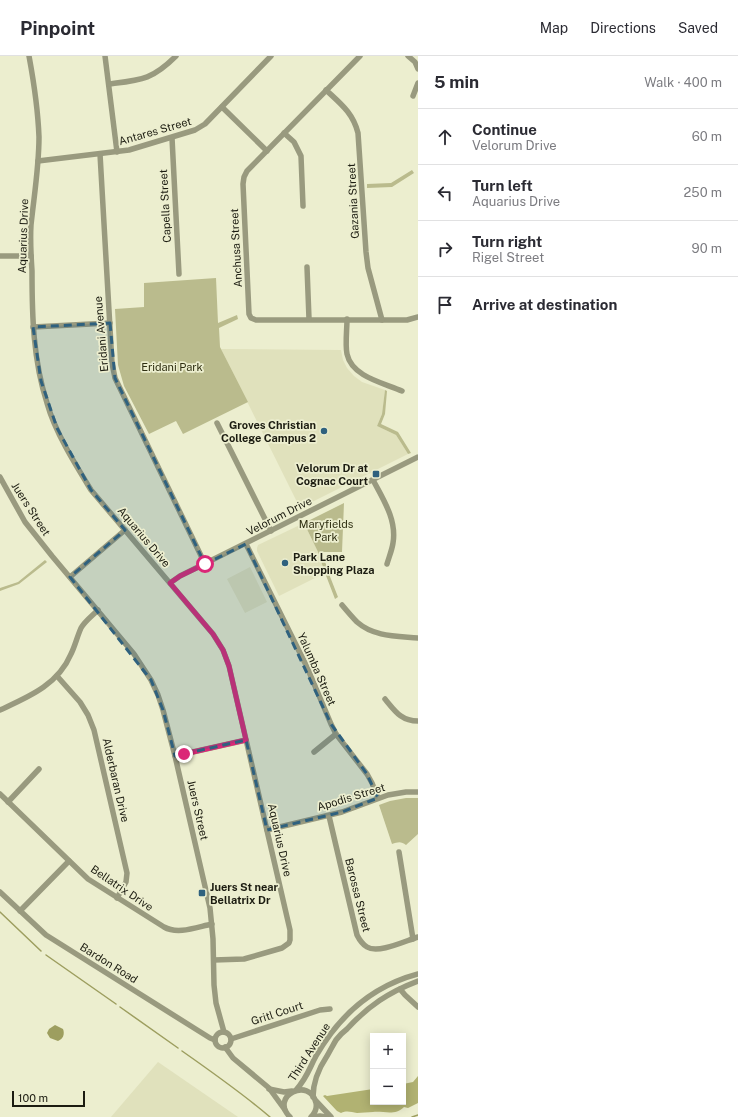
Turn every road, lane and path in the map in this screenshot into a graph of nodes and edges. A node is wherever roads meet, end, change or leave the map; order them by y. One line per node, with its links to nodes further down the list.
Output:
1 (29, 56): 18 (street, Aquarius Drive)
2 (105, 56): 8 (street)
3 (176, 56): 8 (street)
4 (271, 56): 12 (street, Antares Street)
5 (360, 56): 10 (street, Anchusa Street)
6 (408, 56): 7 (street)
7 (418, 69)
8 (109, 84): 16 (street)
9 (418, 84): 11 (street)
10 (326, 90): 13 (street, Anchusa Street); 27 (street, Gazania Street)
11 (413, 96)
12 (222, 107): 14 (street, Antares Street); 15 (street)
13 (284, 133): 15 (street, Anchusa Street); 19 (street)
14 (172, 138): 16 (street, Antares Street); 23 (street, Capella Street)
15 (267, 151): 25 (street, Anchusa Street)
16 (117, 152): 17 (street, Antares Street)
17 (100, 154): 18 (street, Antares Street); 28 (street, Eridani Avenue)
18 (38, 161): 21 (street, Aquarius Drive)
19 (303, 206)
20 (0, 256): 21 (street)
21 (31, 256): 29 (street, Aquarius Drive)
22 (307, 267): 25 (street)
23 (179, 274)
24 (418, 318): 27 (street, Anchusa Street)
25 (309, 319): 26 (street, Anchusa Street)
26 (347, 320): 27 (street, Anchusa Street); 30 (street)
27 (382, 320)
28 (110, 323): 29 (street); 38 (street, Eridani Avenue)
29 (33, 327): 35 (street, Aquarius Drive)
30 (402, 391)
31 (217, 422): 36 (street)
32 (418, 457): 34 (street, Velorum Drive)
33 (0, 477): 40 (street, Juers Street)
34 (373, 480): 36 (street, Velorum Drive); 39 (street)
35 (125, 530): 40 (street); 41 (street, Aquarius Drive)
36 (271, 531): 37 (street, Velorum Drive)
37 (246, 544): 38 (street, Velorum Drive); 49 (street, Yalumba Street)
38 (205, 564): 41 (street, Velorum Drive)
39 (387, 564)
40 (70, 577): 43 (street, Juers Street)
41 (170, 583): 50 (street, Aquarius Drive)
42 (342, 606): 44 (street)
43 (98, 610): 45 (street); 52 (street, Juers Street)
44 (418, 638)
45 (58, 676): 47 (street); 63 (street, Alderbaran Drive)
46 (385, 699): 48 (street)
47 (0, 710)
48 (418, 721)
49 (336, 734): 51 (street); 56 (street, Yalumba Street)
50 (246, 740): 52 (street); 59 (street, Aquarius Drive)
51 (314, 752)
52 (175, 756): 65 (street, Juers Street)
53 (40, 769): 57 (street)
54 (418, 792): 56 (street, Apodis Street)
55 (0, 794): 57 (street, Bellatrix Drive)
56 (378, 798): 58 (street, Apodis Street)
57 (8, 802): 61 (street, Bellatrix Drive)
58 (329, 816): 59 (street, Apodis Street); 66 (street, Barossa Street)
59 (267, 830): 67 (street, Aquarius Drive)
60 (399, 852): 66 (street)
61 (69, 861): 63 (street, Bellatrix Drive); 64 (street)
62 (0, 892): 64 (street, Bardon Road)
63 (117, 898): 65 (street, Bellatrix Drive)
64 (20, 911): 75 (street, Bardon Road)
65 (212, 924): 67 (street, Juers Street)
66 (416, 938)
67 (214, 960): 73 (street, Juers Street)
68 (418, 974): 78 (street, Third Avenue)
69 (418, 981): 70 (street, Third Avenue)
70 (400, 988): 71 (street); 79 (street, Third Avenue)
71 (418, 1007)
72 (330, 1009): 74 (street, Gritl Court)
73 (224, 1032): 74 (street); 75 (street)
74 (231, 1039): 76 (street)
75 (215, 1040): 76 (street)
76 (225, 1047): 77 (street)
77 (269, 1088): 78 (street); 80 (street)
78 (294, 1091): 79 (street); 80 (street, Third Avenue)
79 (314, 1099): 81 (street, Third Avenue); 83 (street)
80 (287, 1114)
81 (311, 1117): 82 (street)
82 (326, 1117)
83 (331, 1117)

